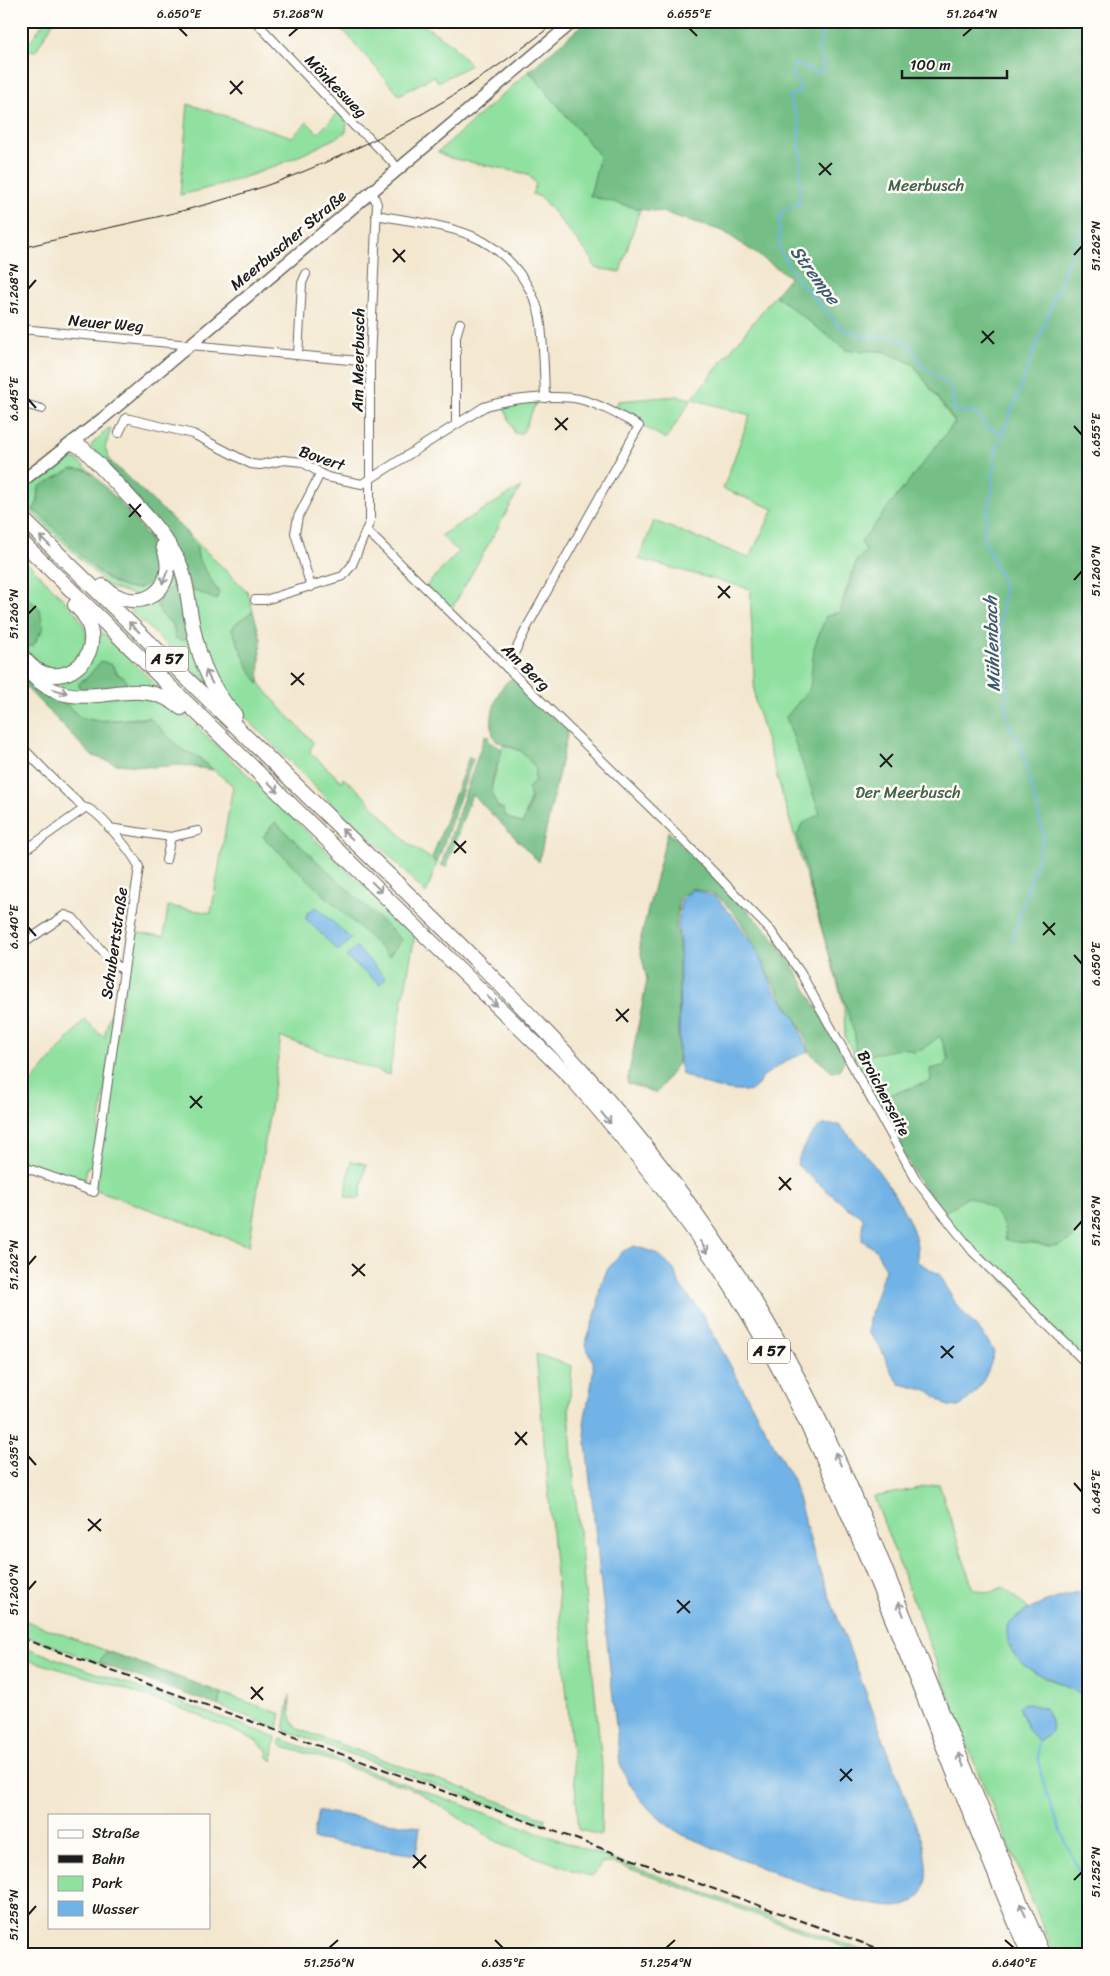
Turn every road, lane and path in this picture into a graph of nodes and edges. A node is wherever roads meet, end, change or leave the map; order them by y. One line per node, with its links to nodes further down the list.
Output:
1 (255, 21): 3 (street, Mönkesweg)
2 (574, 21): 3 (main road, Meerbuscher Straße)
3 (399, 169): 4 (main road, Meerbuscher Straße)
4 (372, 191): 5 (street, Am Meerbusch); 9 (main road, Meerbuscher Straße)
5 (376, 215): 11 (street, Am Meerbusch); 12 (street)
6 (306, 274): 10 (street)
7 (460, 323): 15 (street)
8 (21, 329): 9 (street, Neuer Weg)
9 (189, 345): 10 (street, Neuer Weg); 17 (main road, Meerbuscher Straße)
10 (298, 355): 11 (street, Neuer Weg)
11 (370, 362): 19 (street, Am Meerbusch)
12 (545, 398): 15 (street); 30 (street)
13 (21, 403): 14 (street)
14 (42, 409)
15 (456, 424): 19 (street)
16 (119, 433): 18 (street, Bovert)
17 (72, 443): 20 (main road, Meerbuscher Straße); 24 (highway, one-way to 24); 33 (highway, one-way to 17)
18 (320, 474): 19 (street, Bovert); 26 (street)
19 (371, 480): 22 (street, Am Meerbusch)
20 (21, 482)
21 (24, 520): 24 (highway, A 57, one-way to 21)
22 (366, 530): 26 (street, Am Meerbusch); 30 (street, Am Berg)
23 (21, 541): 25 (highway, A 57)
24 (64, 559): 33 (highway, A 57, one-way to 24)
25 (48, 567): 28 (highway); 32 (highway, A 57)
26 (311, 587): 27 (street, Am Meerbusch)
27 (255, 600)
28 (21, 654)
29 (21, 664): 32 (highway, one-way to 32)
30 (506, 668): 35 (street, Am Berg)
31 (21, 746): 34 (street, Schubertstraße)
32 (238, 754): 45 (highway, A 57, one-way to 45)
33 (269, 758): 46 (highway, A 57, one-way to 33)
34 (85, 808): 36 (street, Schubertstraße); 39 (street)
35 (667, 824): 44 (street, Broicherseite)
36 (109, 828): 38 (street); 42 (street, Schubertstraße)
37 (198, 831): 38 (street)
38 (171, 837): 40 (street)
39 (21, 853)
40 (166, 860)
41 (21, 945): 42 (street)
42 (124, 970): 43 (street, Schubertstraße)
43 (21, 1166)
44 (1089, 1366)
45 (1029, 1955)
46 (1043, 1955)

